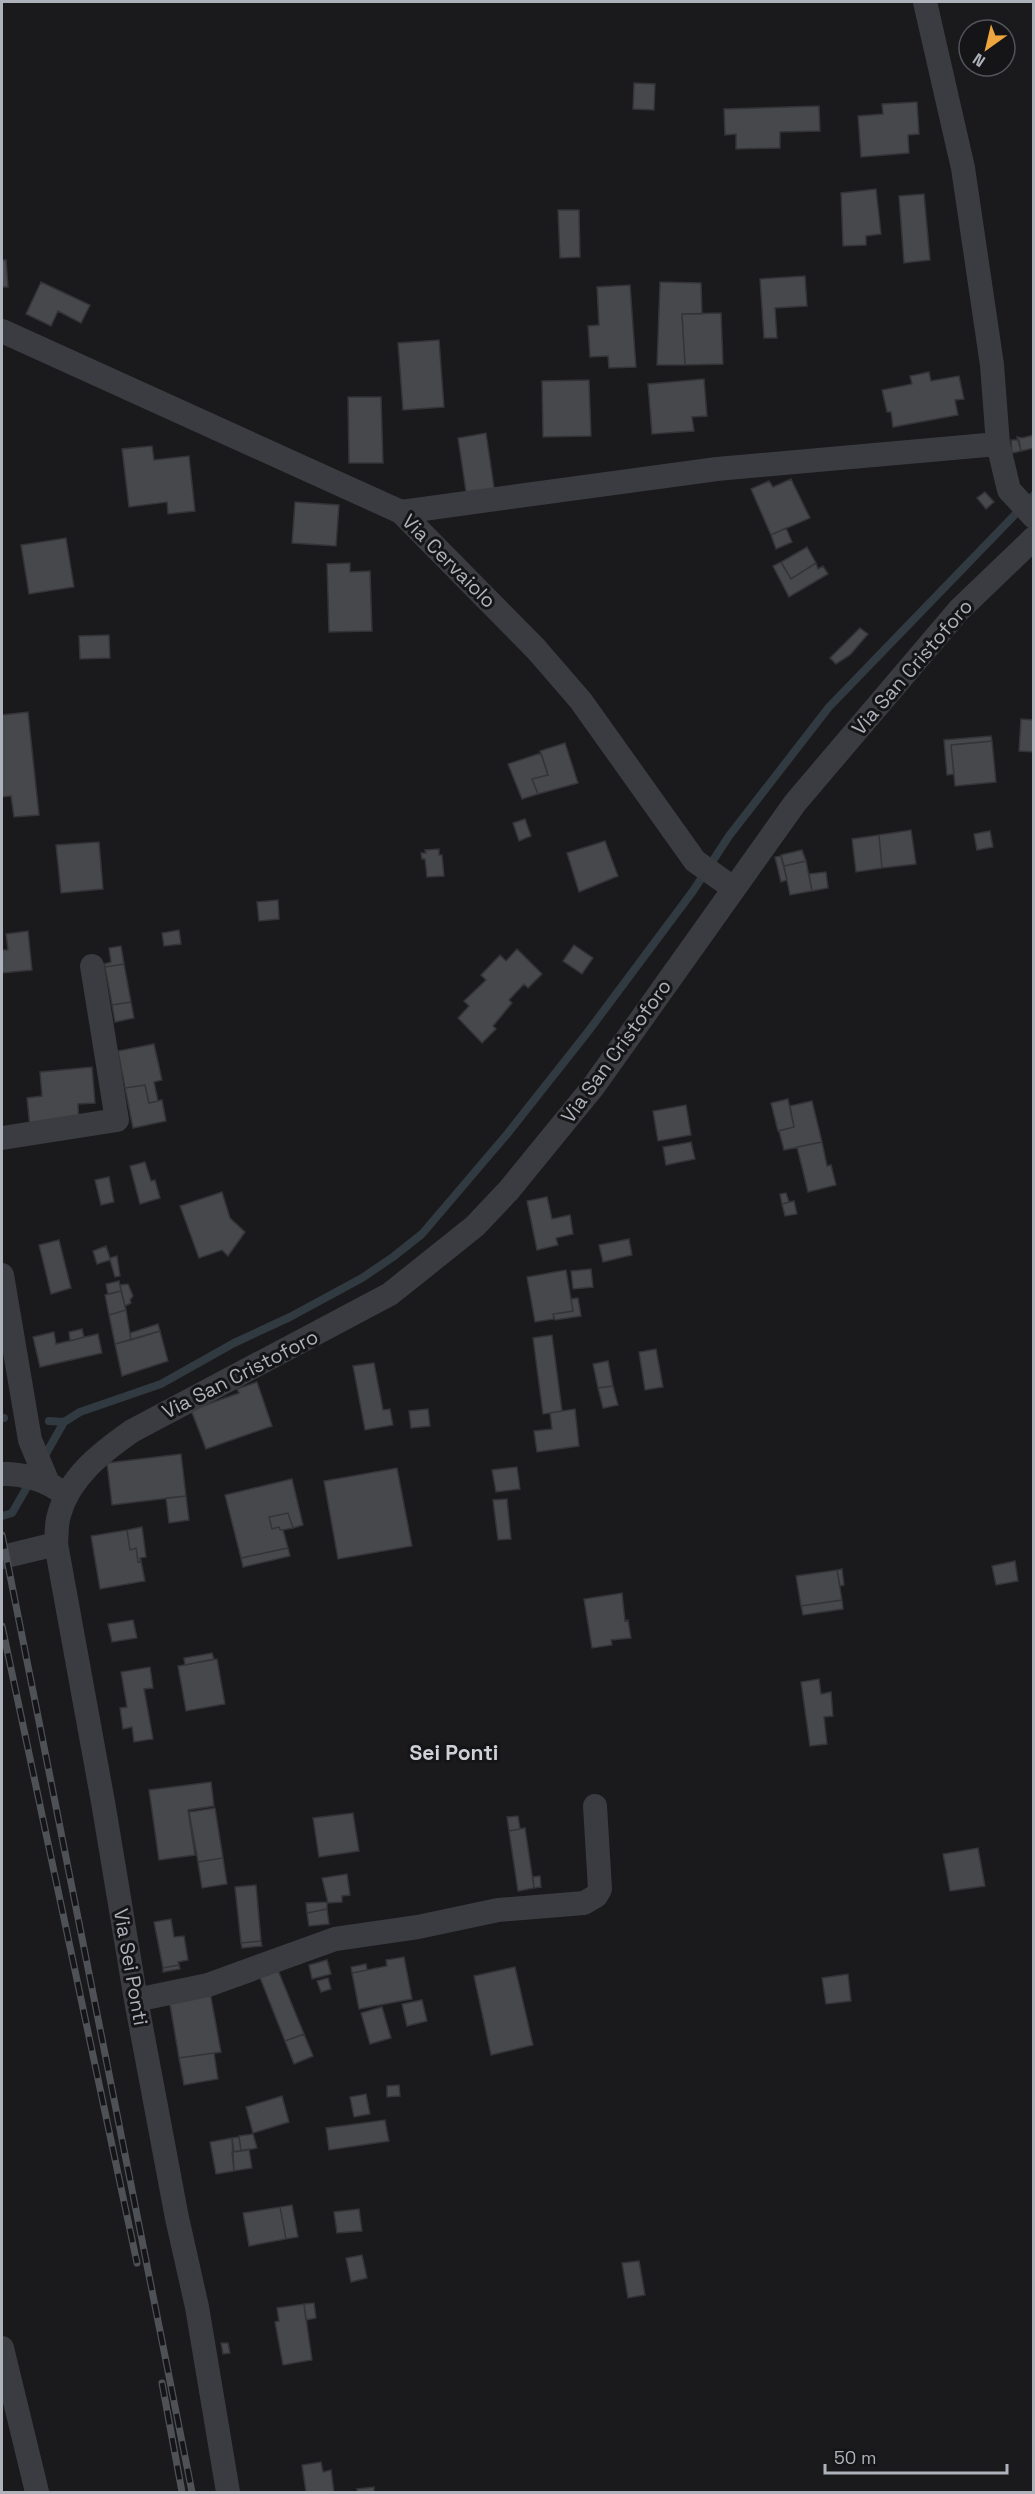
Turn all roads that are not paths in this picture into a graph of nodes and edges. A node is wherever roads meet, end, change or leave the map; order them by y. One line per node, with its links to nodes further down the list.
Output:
1 (925, 2): 3 (street)
2 (2, 331): 4 (street, Via Cervaiolo)
3 (998, 444): 4 (street); 5 (street)
4 (401, 512): 7 (street, Via Cervaiolo)
5 (1034, 517)
6 (1034, 538): 7 (street, Via San Cristoforo)
7 (728, 885): 11 (street, Via San Cristoforo)
8 (92, 966): 9 (street)
9 (2, 1138)
10 (2, 1275): 13 (street)
11 (102, 1452): 13 (street, Via Sei Ponti)
12 (6, 1474): 13 (street)
13 (57, 1490): 14 (street, Via Sei Ponti)
14 (57, 1544): 15 (street); 17 (street, Via Sei Ponti)
15 (2, 1557)
16 (595, 1806): 17 (street)
17 (136, 2000): 20 (street, Via Sei Ponti)
18 (2, 2348): 19 (street)
19 (37, 2493)
20 (228, 2493)

